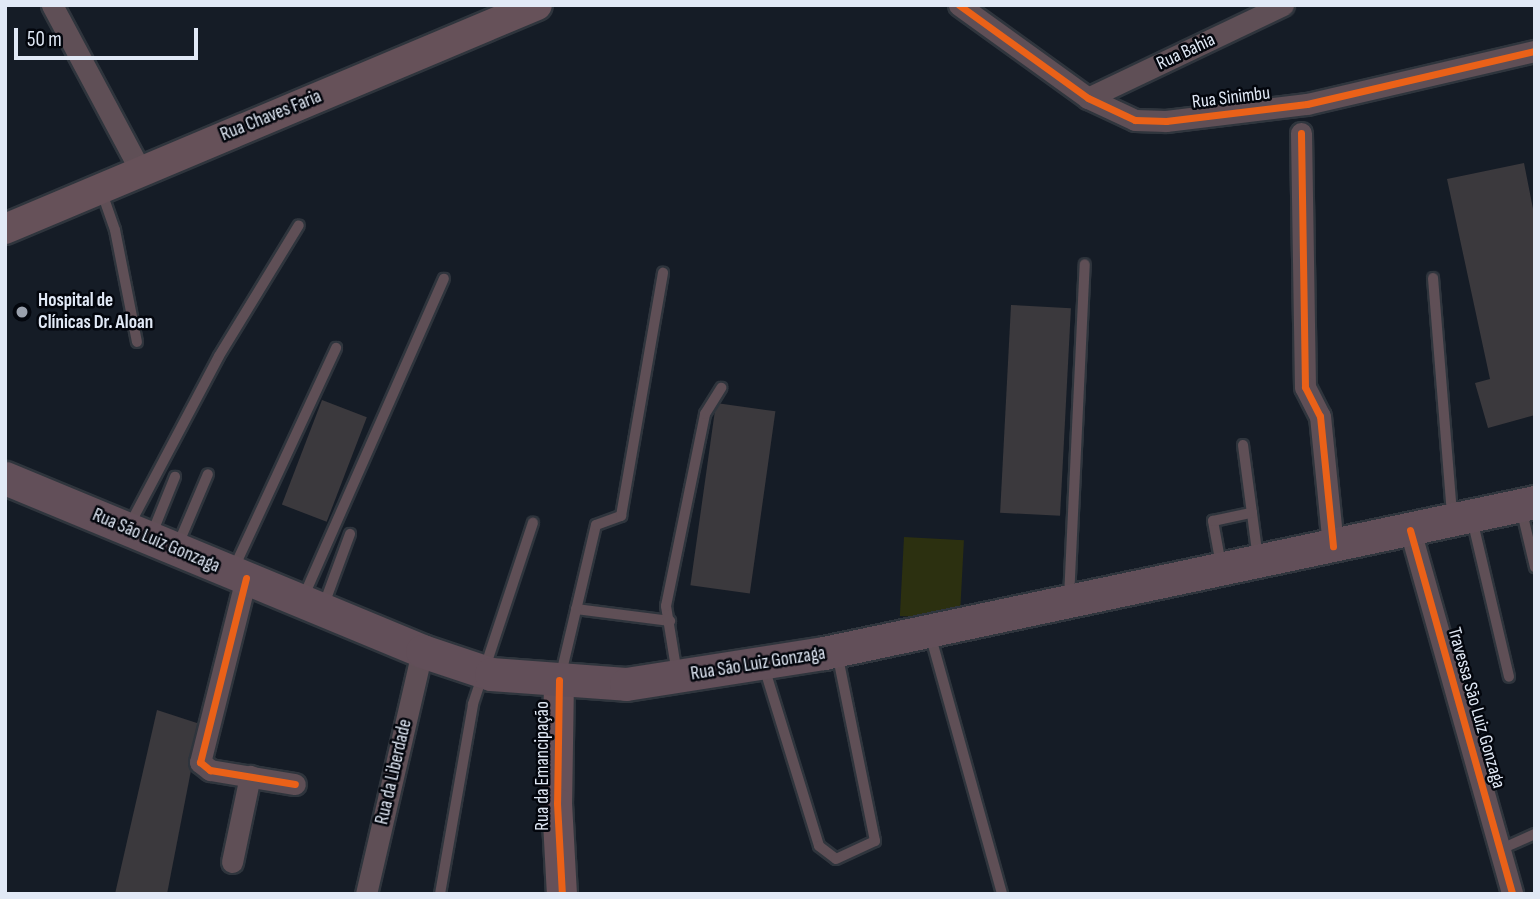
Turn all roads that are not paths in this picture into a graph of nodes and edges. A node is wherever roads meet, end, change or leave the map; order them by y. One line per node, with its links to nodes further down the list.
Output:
1 (52, 5): 8 (street)
2 (537, 5): 8 (main road, Rua Chaves Faria)
3 (959, 5): 6 (street, Rua Sinimbu)
4 (1283, 5): 6 (street, Rua Bahia)
5 (1535, 51): 6 (street, Rua Sinimbu)
6 (1088, 98)
7 (1301, 132): 30 (street)
8 (140, 170): 9 (main road, Rua Chaves Faria)
9 (100, 187): 11 (main road, Rua Chaves Faria); 16 (lane)
10 (299, 225): 29 (lane)
11 (5, 229)
12 (1086, 264): 35 (lane)
13 (663, 273): 37 (lane)
14 (1433, 278): 25 (lane)
15 (444, 279): 36 (lane)
16 (137, 342)
17 (336, 348): 34 (lane)
18 (720, 388): 38 (lane)
19 (1244, 444): 24 (lane)
20 (208, 474): 29 (lane)
21 (175, 477): 29 (lane)
22 (5, 478): 29 (main road, Rua São Luiz Gonzaga)
23 (1528, 503): 25 (main road, Rua São Luiz Gonzaga); 32 (lane)
24 (1252, 513): 31 (lane); 33 (lane)
25 (1462, 518): 27 (main road, Rua São Luiz Gonzaga); 45 (lane)
26 (533, 523): 43 (lane)
27 (1410, 530): 30 (main road, Rua São Luiz Gonzaga); 50 (street, Travessa São Luiz Gonzaga)
28 (350, 534): 36 (lane)
29 (151, 539): 34 (main road, Rua São Luiz Gonzaga)
30 (1334, 546): 31 (main road, Rua São Luiz Gonzaga)
31 (1259, 561): 33 (main road, Rua São Luiz Gonzaga)
32 (1535, 567)
33 (1222, 569): 35 (main road, Rua São Luiz Gonzaga)
34 (239, 575): 36 (main road, Rua São Luiz Gonzaga); 47 (street)
35 (1069, 601): 39 (main road, Rua São Luiz Gonzaga)
36 (312, 605): 41 (main road, Rua São Luiz Gonzaga)
37 (576, 609): 38 (lane); 46 (lane)
38 (670, 621): 44 (lane)
39 (929, 631): 40 (main road, Rua São Luiz Gonzaga); 55 (lane)
40 (836, 650): 42 (main road, Rua São Luiz Gonzaga); 42 (lane)
41 (422, 651): 43 (main road, Rua São Luiz Gonzaga); 52 (street, Rua da Liberdade)
42 (763, 664): 44 (main road, Rua São Luiz Gonzaga)
43 (486, 672): 46 (main road, Rua São Luiz Gonzaga); 53 (lane)
44 (677, 677): 46 (main road, Rua São Luiz Gonzaga)
45 (1509, 677)
46 (559, 680): 54 (main road, Rua da Emancipação)
47 (250, 776): 48 (street); 51 (street)
48 (295, 784)
49 (1535, 834): 50 (lane)
50 (1499, 850): 56 (street, Travessa São Luiz Gonzaga)
51 (232, 862)
52 (366, 894)
53 (440, 894)
54 (562, 894)
55 (1002, 894)
56 (1512, 894)

